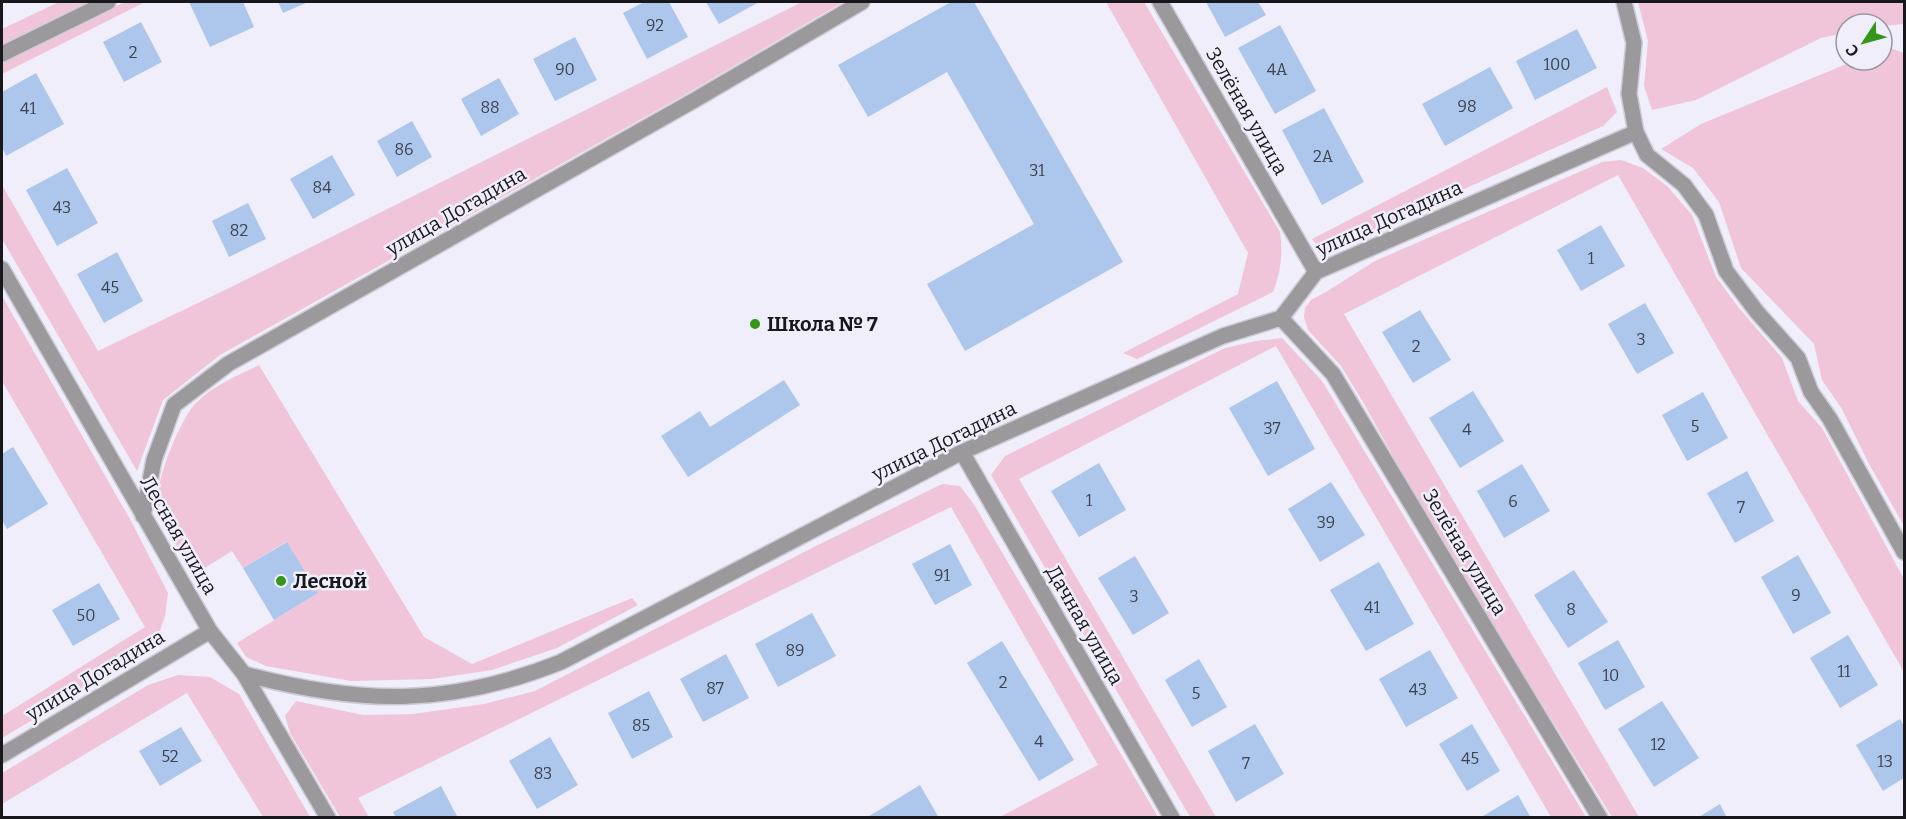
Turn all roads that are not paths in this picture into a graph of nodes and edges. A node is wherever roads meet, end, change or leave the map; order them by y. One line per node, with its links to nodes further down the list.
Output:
1 (108, 2): 5 (street)
2 (861, 2): 11 (street, улица Догадина)
3 (1160, 2): 8 (street, Зелёная улица)
4 (1624, 2): 6 (street)
5 (2, 54)
6 (1636, 132): 8 (street, улица Догадина); 12 (street)
7 (2, 269): 11 (street, Лесная улица)
8 (1316, 272): 9 (street, улица Догадина)
9 (1281, 318): 10 (street, улица Догадина); 18 (street, Зелёная улица)
10 (962, 453): 14 (street, улица Догадина); 17 (street, Дачная улица)
11 (143, 516): 13 (street, Лесная улица)
12 (1905, 552)
13 (210, 631): 14 (street, Лесная улица); 15 (street, улица Догадина)
14 (244, 674): 16 (street, Лесная улица)
15 (2, 754)
16 (328, 818)
17 (1172, 818)
18 (1600, 818)

